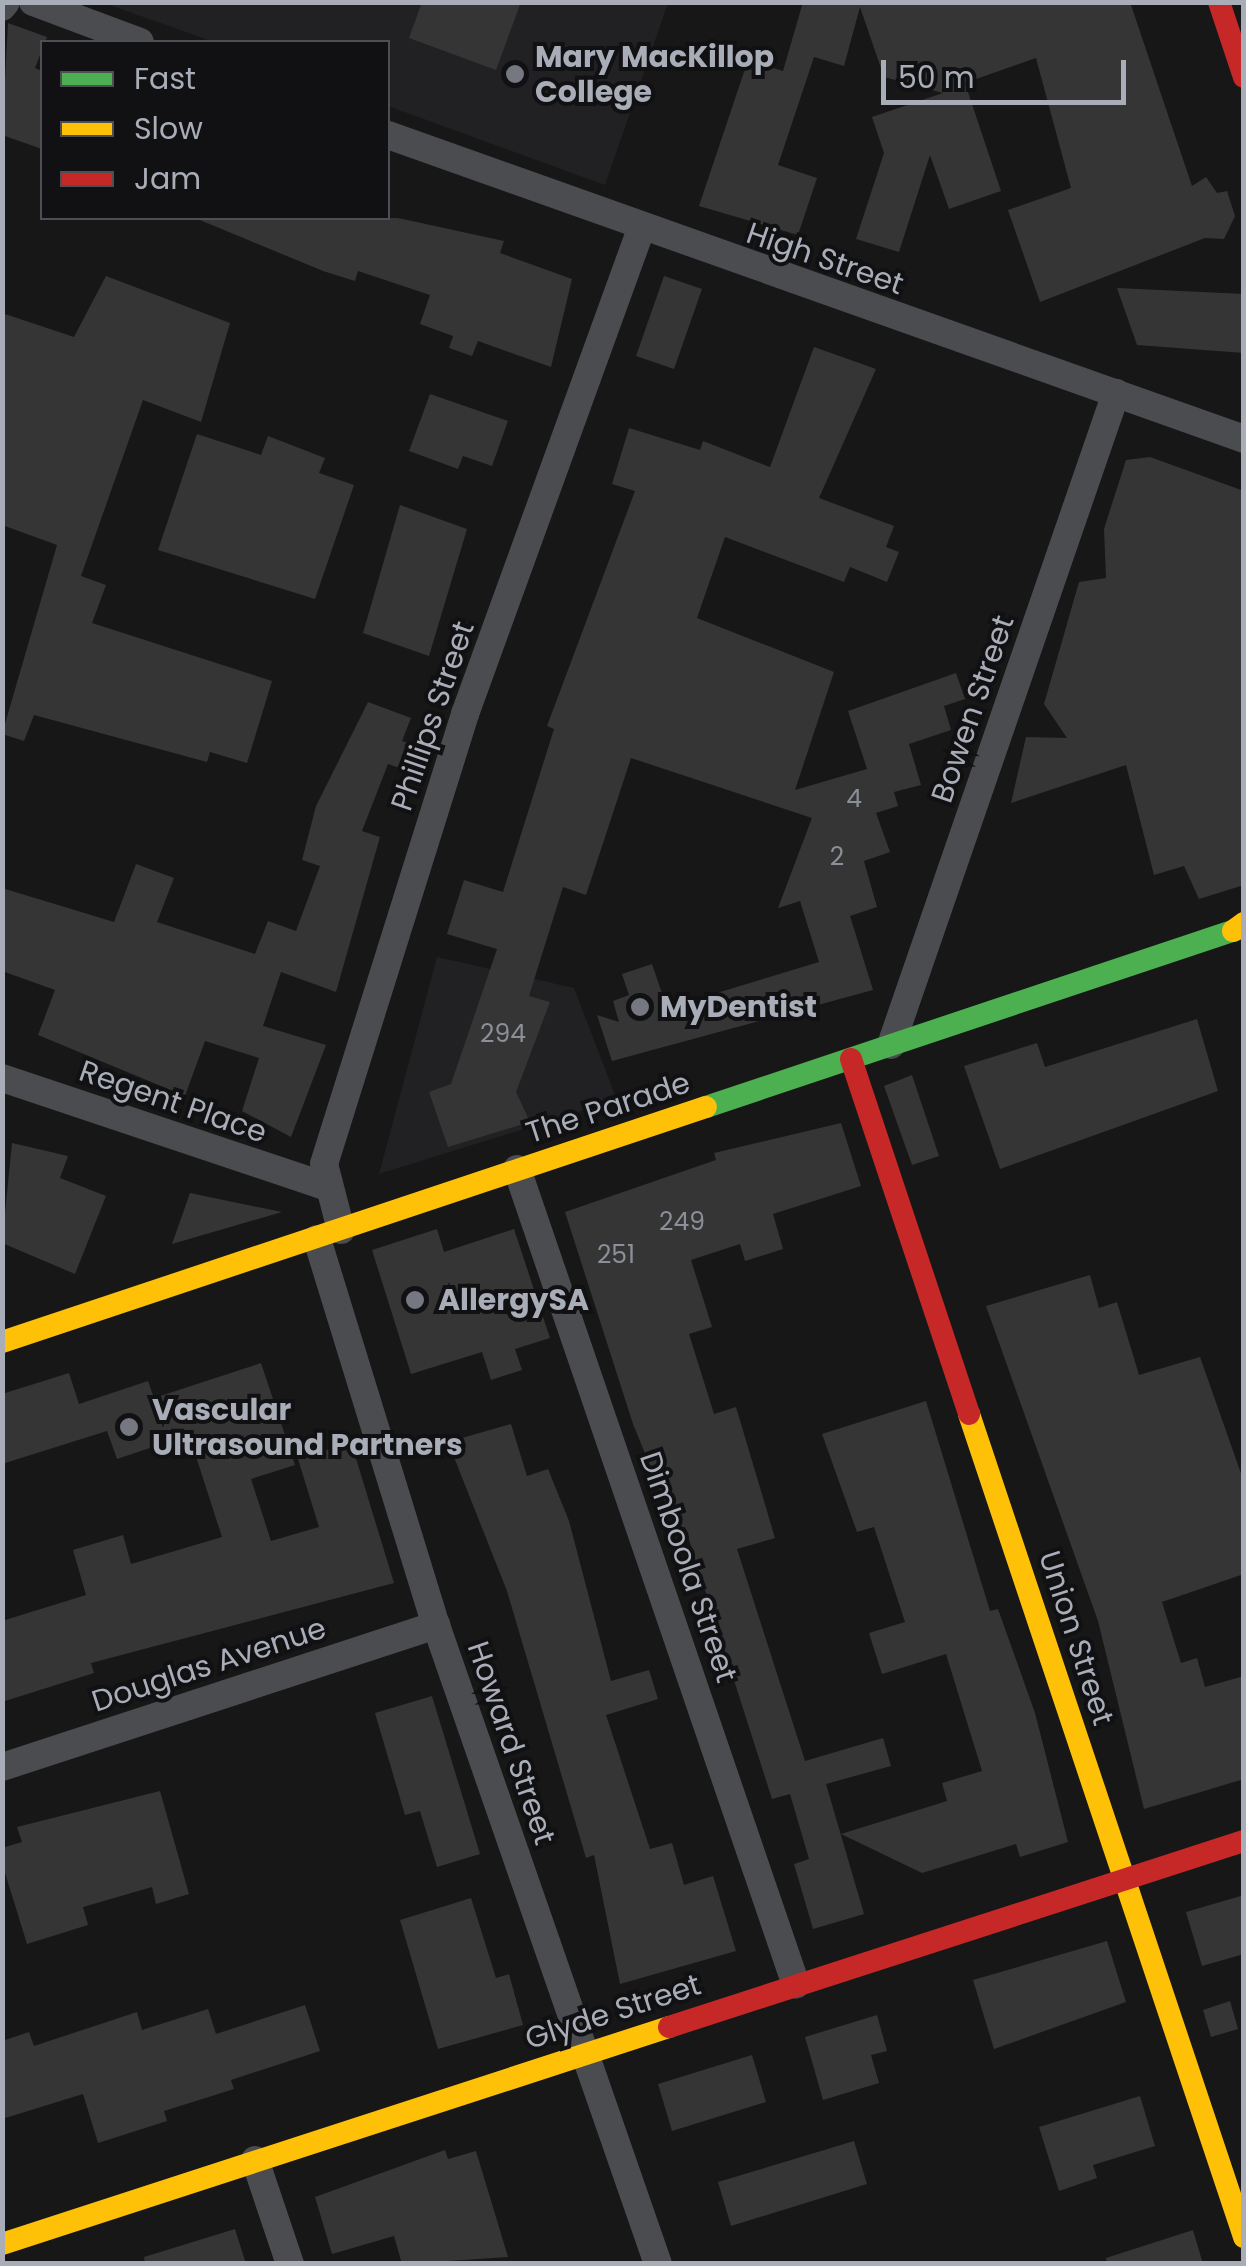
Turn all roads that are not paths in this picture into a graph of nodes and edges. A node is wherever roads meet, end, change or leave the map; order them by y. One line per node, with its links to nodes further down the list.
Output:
1 (32, 2): 3 (street)
2 (1219, 2): 4 (main road)
3 (135, 40)
4 (1244, 77)
5 (390, 136): 6 (street, High Street)
6 (641, 230): 7 (street, High Street); 14 (street, Phillips Street)
7 (1116, 393): 8 (street, High Street); 10 (street, Bowen Street)
8 (1244, 440)
9 (1241, 926): 10 (main road, The Parade)
10 (891, 1045): 11 (main road, The Parade)
11 (851, 1059): 13 (main road, The Parade); 20 (main road, Union Street)
12 (2, 1078): 14 (street, Regent Place)
13 (517, 1169): 15 (main road, The Parade); 21 (street, Dimboola Street)
14 (324, 1186): 15 (street)
15 (329, 1234): 16 (main road, The Parade); 17 (street, Howard Street)
16 (2, 1342)
17 (436, 1625): 18 (street, Douglas Avenue); 22 (street, Howard Street)
18 (2, 1767)
19 (1244, 1841): 20 (main road, Glyde Street)
20 (1124, 1879): 21 (main road, Glyde Street); 24 (main road, Union Street)
21 (796, 1986): 22 (main road, Glyde Street)
22 (583, 2052): 23 (main road, Glyde Street); 27 (street, Howard Street)
23 (255, 2160): 25 (main road, Glyde Street); 26 (street)
24 (1244, 2237)
25 (2, 2244)
26 (290, 2264)
27 (658, 2264)

